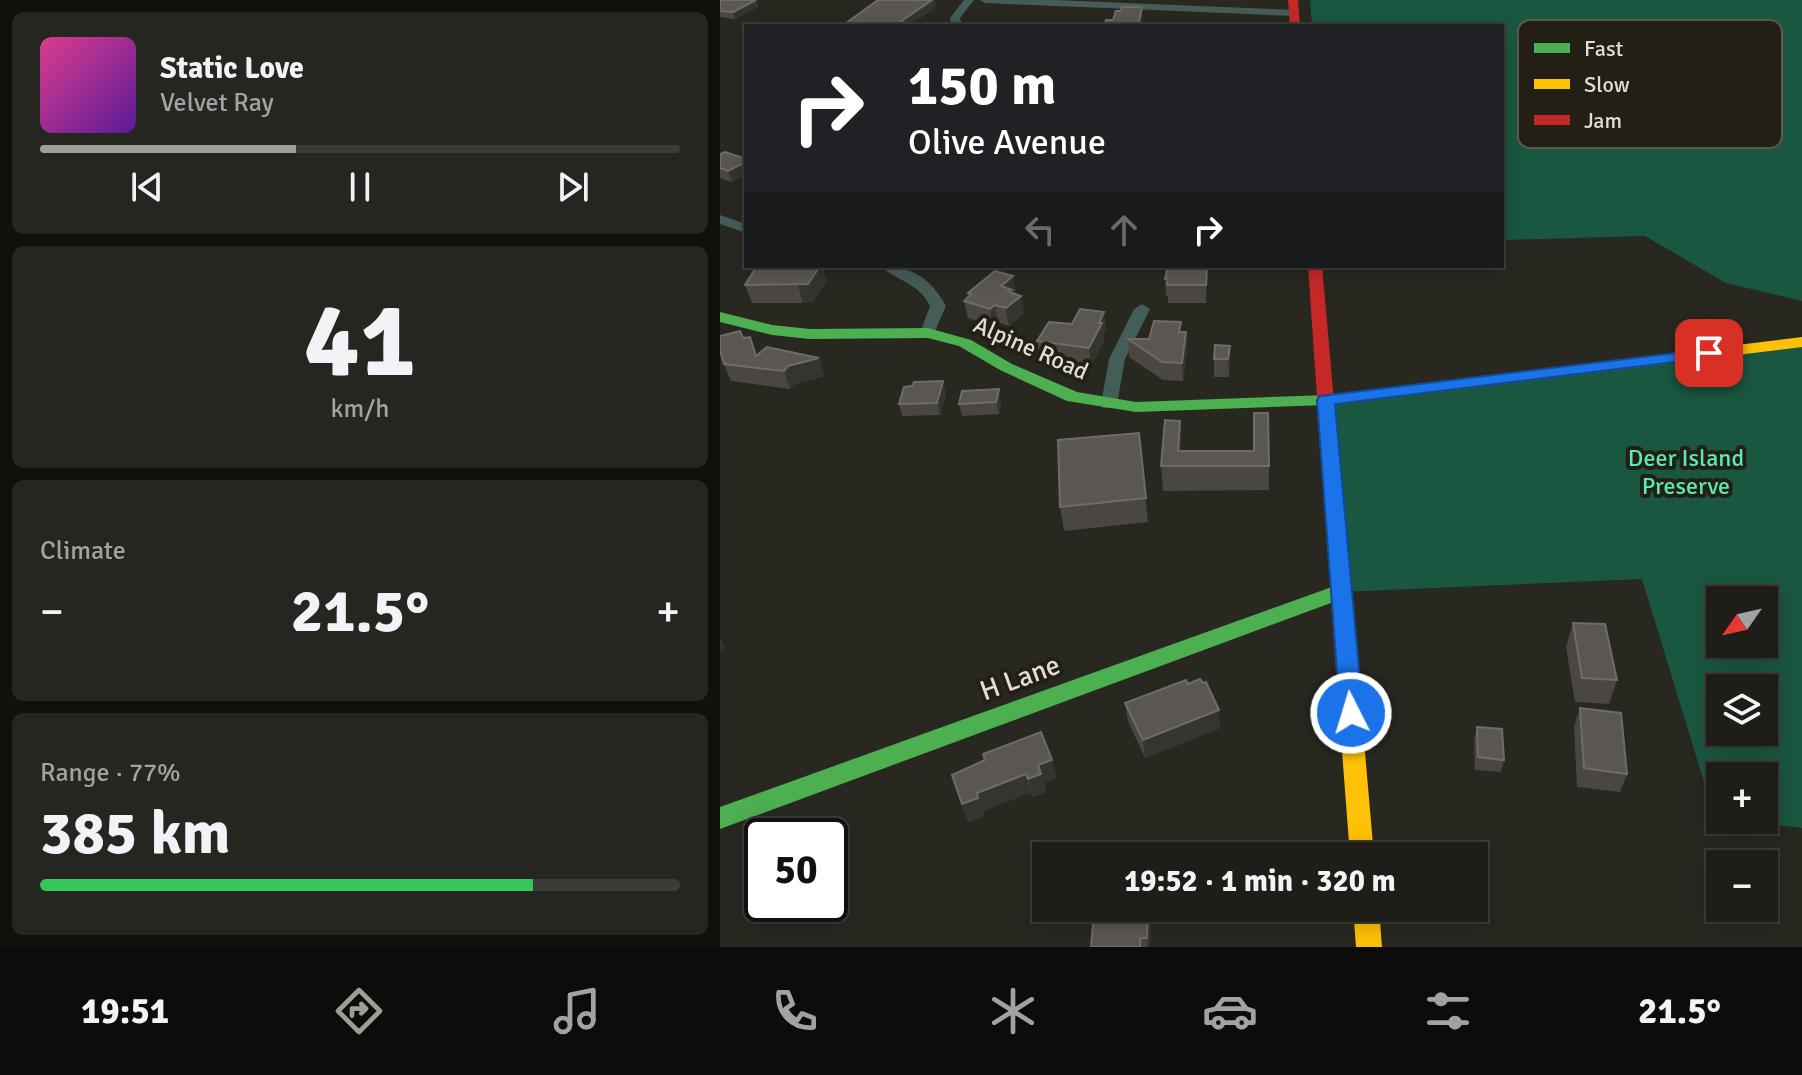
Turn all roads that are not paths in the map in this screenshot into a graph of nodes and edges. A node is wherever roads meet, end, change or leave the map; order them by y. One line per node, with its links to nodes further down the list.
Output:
1 (969, 0): 4 (street)
2 (985, 0): 3 (street)
3 (1294, 13)
4 (952, 22)
5 (720, 219): 6 (street)
6 (744, 228)
7 (892, 268): 11 (street)
8 (1315, 268): 13 (street)
9 (1142, 309): 14 (street)
10 (720, 317): 11 (street, Alpine Road)
11 (928, 333): 14 (street, Alpine Road)
12 (1802, 342): 13 (street, Alpine Road)
13 (1326, 400): 14 (street, Alpine Road); 15 (street)
14 (1109, 404)
15 (1340, 592): 16 (street, H Lane); 17 (street)
16 (720, 818)
17 (1361, 842)
18 (1367, 922): 19 (street)
19 (1369, 947)

